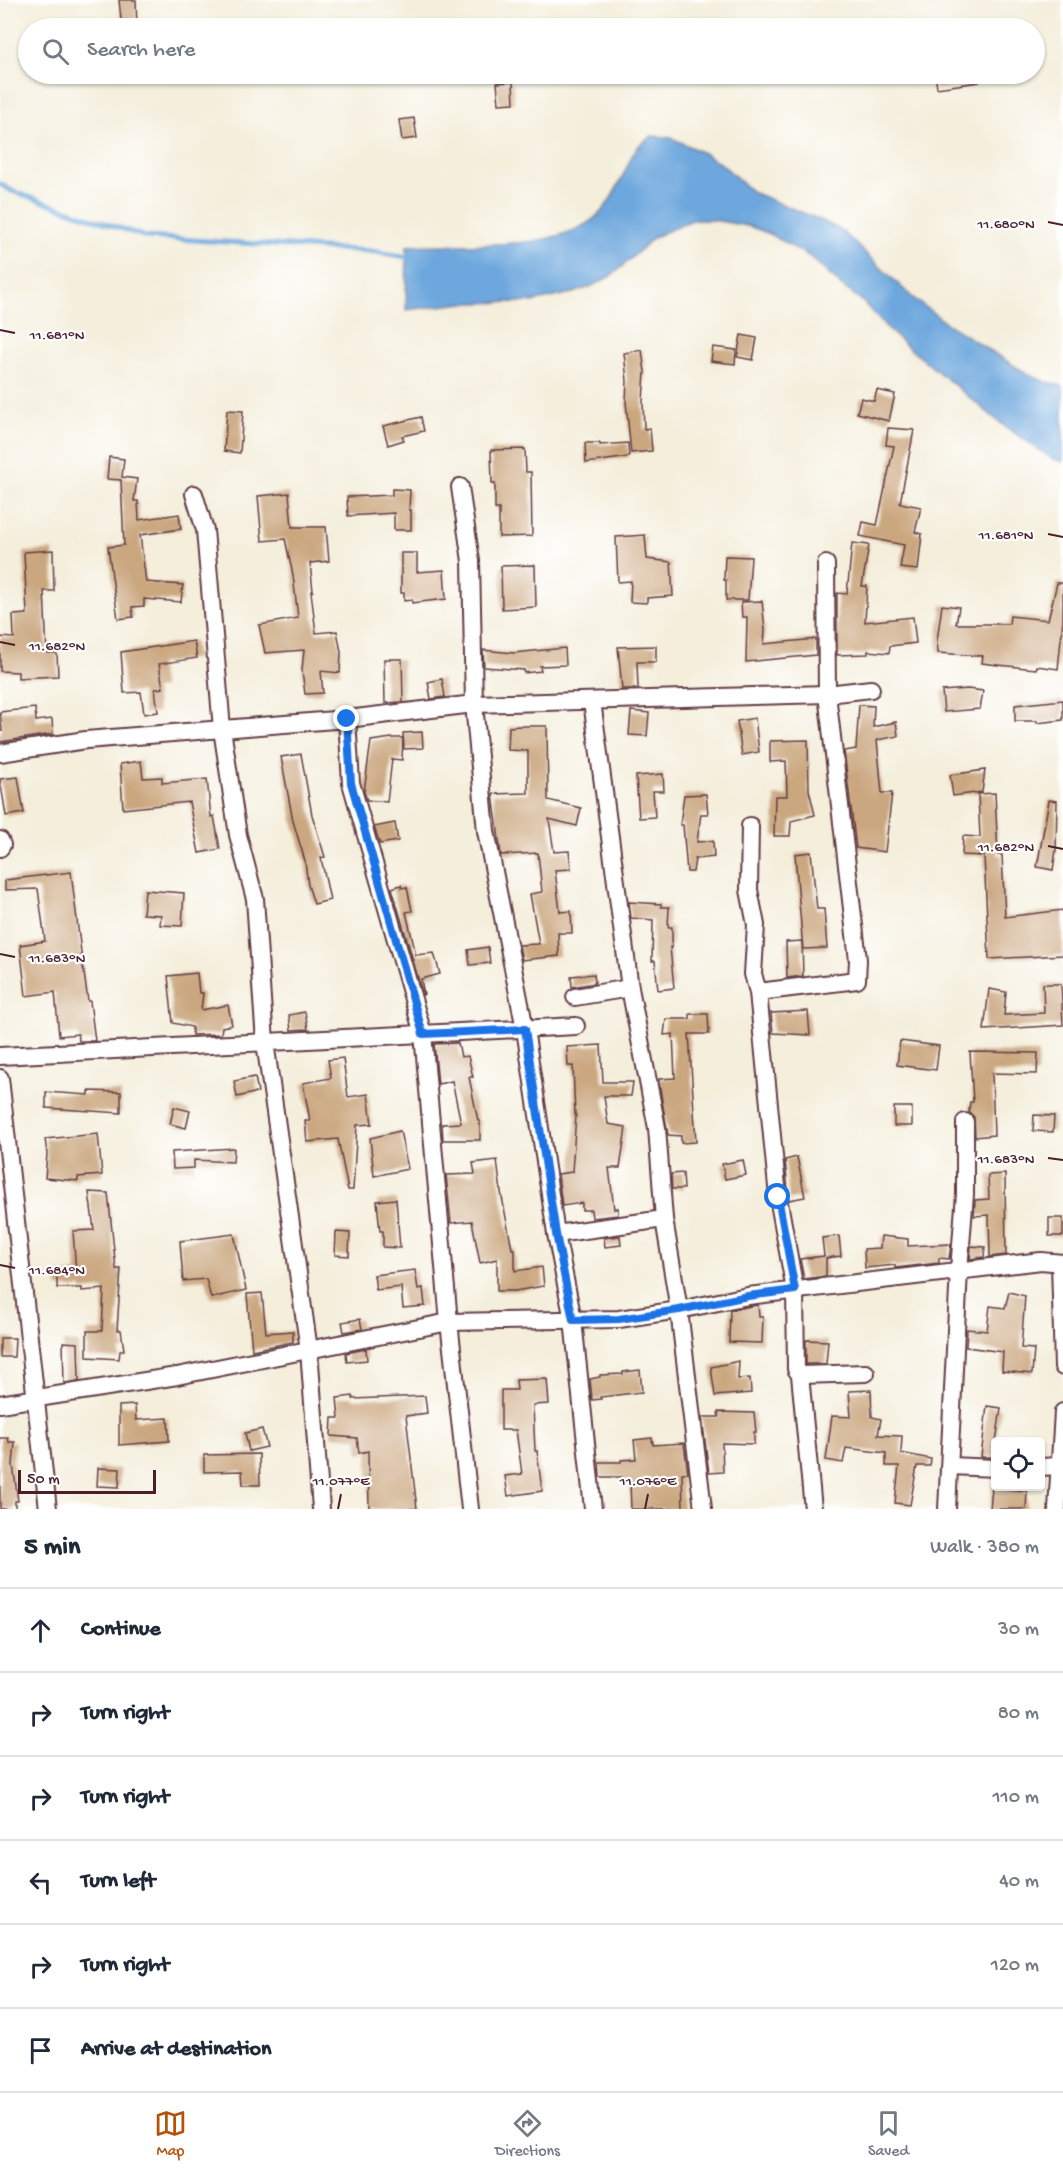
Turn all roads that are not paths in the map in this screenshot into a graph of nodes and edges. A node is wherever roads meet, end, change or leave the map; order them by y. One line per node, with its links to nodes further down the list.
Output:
1 (460, 487): 7 (street)
2 (194, 494): 9 (street)
3 (826, 564): 5 (street)
4 (871, 689): 5 (street)
5 (827, 694): 6 (street); 15 (street)
6 (592, 701): 7 (street); 14 (street)
7 (474, 704): 8 (street); 18 (street)
8 (347, 719): 9 (street); 19 (street)
9 (222, 729): 10 (street); 20 (street)
10 (0, 753)
11 (750, 826): 15 (street)
12 (0, 840): 13 (street)
13 (0, 848)
14 (630, 988): 16 (street); 24 (street)
15 (758, 992): 28 (street)
16 (575, 997)
17 (576, 1026): 18 (street)
18 (525, 1029): 19 (street); 25 (street)
19 (423, 1034): 20 (street); 31 (street)
20 (265, 1042): 21 (street); 32 (street)
21 (0, 1056)
22 (0, 1078): 36 (street)
23 (964, 1122): 27 (street)
24 (664, 1219): 25 (street); 29 (street)
25 (556, 1234): 30 (street)
26 (1062, 1263): 27 (street); 33 (street)
27 (959, 1270): 28 (street); 39 (street)
28 (795, 1290): 29 (street); 35 (street)
29 (679, 1310): 30 (street); 47 (street)
30 (573, 1320): 31 (street); 46 (street)
31 (449, 1323): 32 (street); 45 (street)
32 (309, 1350): 36 (street); 44 (street)
33 (1063, 1367)
34 (866, 1373): 35 (street)
35 (800, 1375): 48 (street)
36 (34, 1398): 37 (street); 43 (street)
37 (0, 1404)
38 (1063, 1412): 40 (street)
39 (950, 1466): 42 (street); 49 (street)
40 (1059, 1466): 41 (street); 50 (street)
41 (1045, 1467)
42 (991, 1468)
43 (48, 1509)
44 (322, 1509)
45 (470, 1509)
46 (593, 1509)
47 (703, 1509)
48 (813, 1509)
49 (947, 1509)
50 (1057, 1509)

